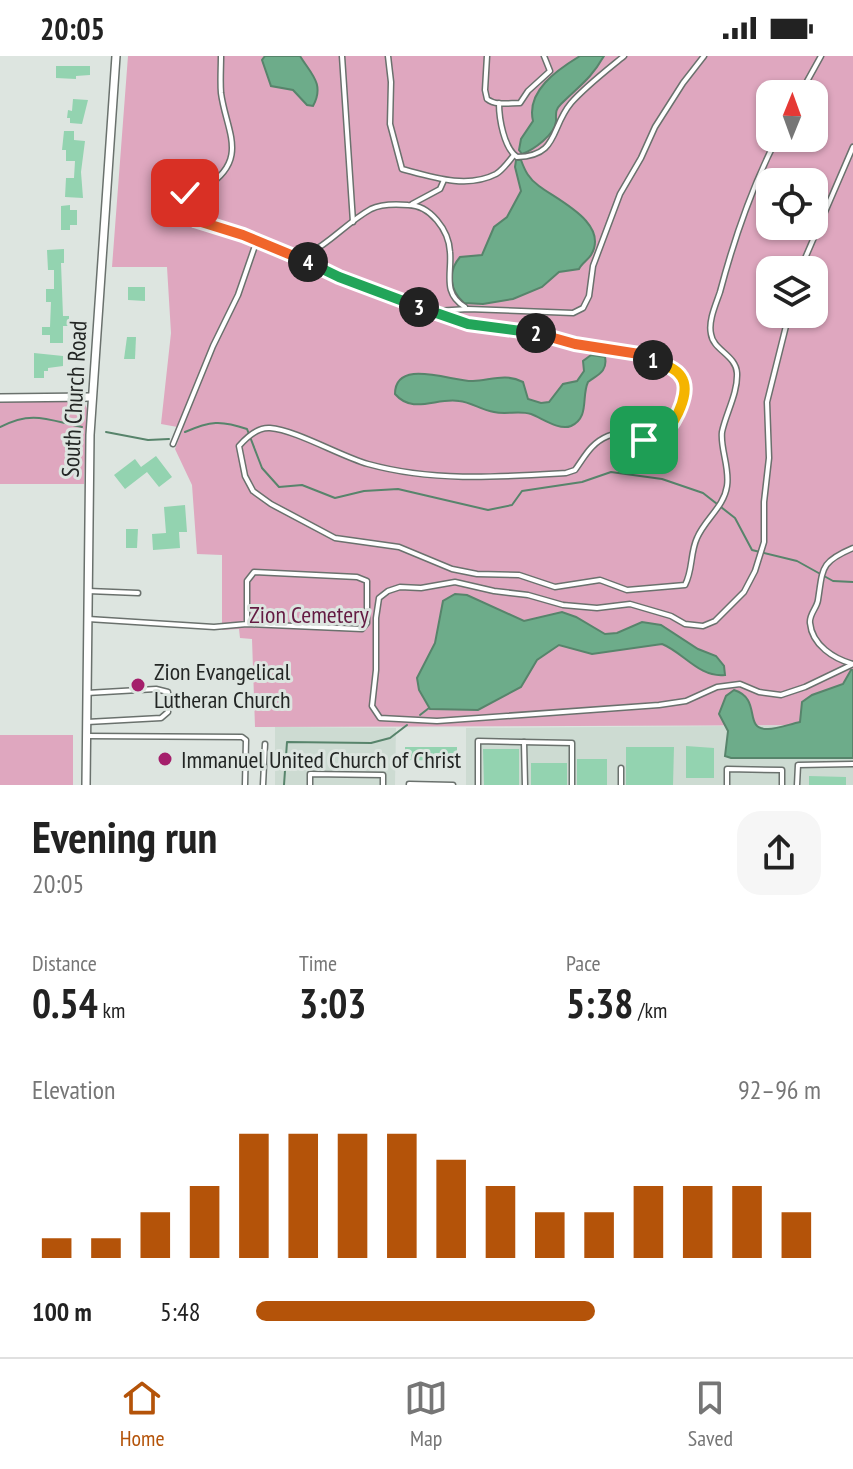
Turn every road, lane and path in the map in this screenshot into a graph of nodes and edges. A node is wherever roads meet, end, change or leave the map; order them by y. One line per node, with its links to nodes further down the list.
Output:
1 (116, 56): 24 (street, South Church Road)
2 (221, 56): 18 (lane)
3 (342, 56): 17 (lane)
4 (388, 56): 15 (lane)
5 (487, 56): 11 (lane)
6 (544, 56): 11 (lane)
7 (624, 56): 14 (lane)
8 (704, 56): 21 (lane)
9 (821, 56): 10 (lane)
10 (808, 80)
11 (499, 103): 14 (lane)
12 (853, 147): 19 (lane)
13 (771, 152): 22 (lane)
14 (514, 155): 15 (lane)
15 (444, 180): 16 (lane)
16 (410, 205): 17 (lane); 21 (lane)
17 (353, 222): 20 (lane)
18 (257, 240): 20 (lane); 26 (lane)
19 (806, 256)
20 (307, 262): 22 (lane)
21 (467, 309): 22 (lane)
22 (434, 311)
23 (786, 328): 32 (lane)
24 (92, 397): 25 (street); 28 (street, South Church Road)
25 (0, 398)
26 (173, 444)
27 (853, 548): 32 (lane)
28 (88, 591): 29 (lane); 30 (street, South Church Road)
29 (138, 593)
30 (88, 619): 31 (lane); 33 (street, South Church Road)
31 (247, 624): 31 (lane)
32 (853, 664)
33 (87, 693): 34 (street, South Church Road); 34 (lane)
34 (87, 722): 35 (street, South Church Road)
35 (87, 740): 41 (street, South Church Road); 42 (lane)
36 (524, 742): 47 (lane); 48 (lane); 49 (lane)
37 (265, 744): 43 (lane)
38 (853, 764): 53 (lane)
39 (621, 768): 50 (lane)
40 (409, 784): 46 (lane)
41 (86, 785)
42 (245, 785)
43 (263, 785)
44 (310, 785): 45 (lane)
45 (383, 785)
46 (453, 785)
47 (478, 785)
48 (525, 785)
49 (572, 785)
50 (621, 785)
51 (727, 785): 52 (lane)
52 (782, 785)
53 (797, 785)

